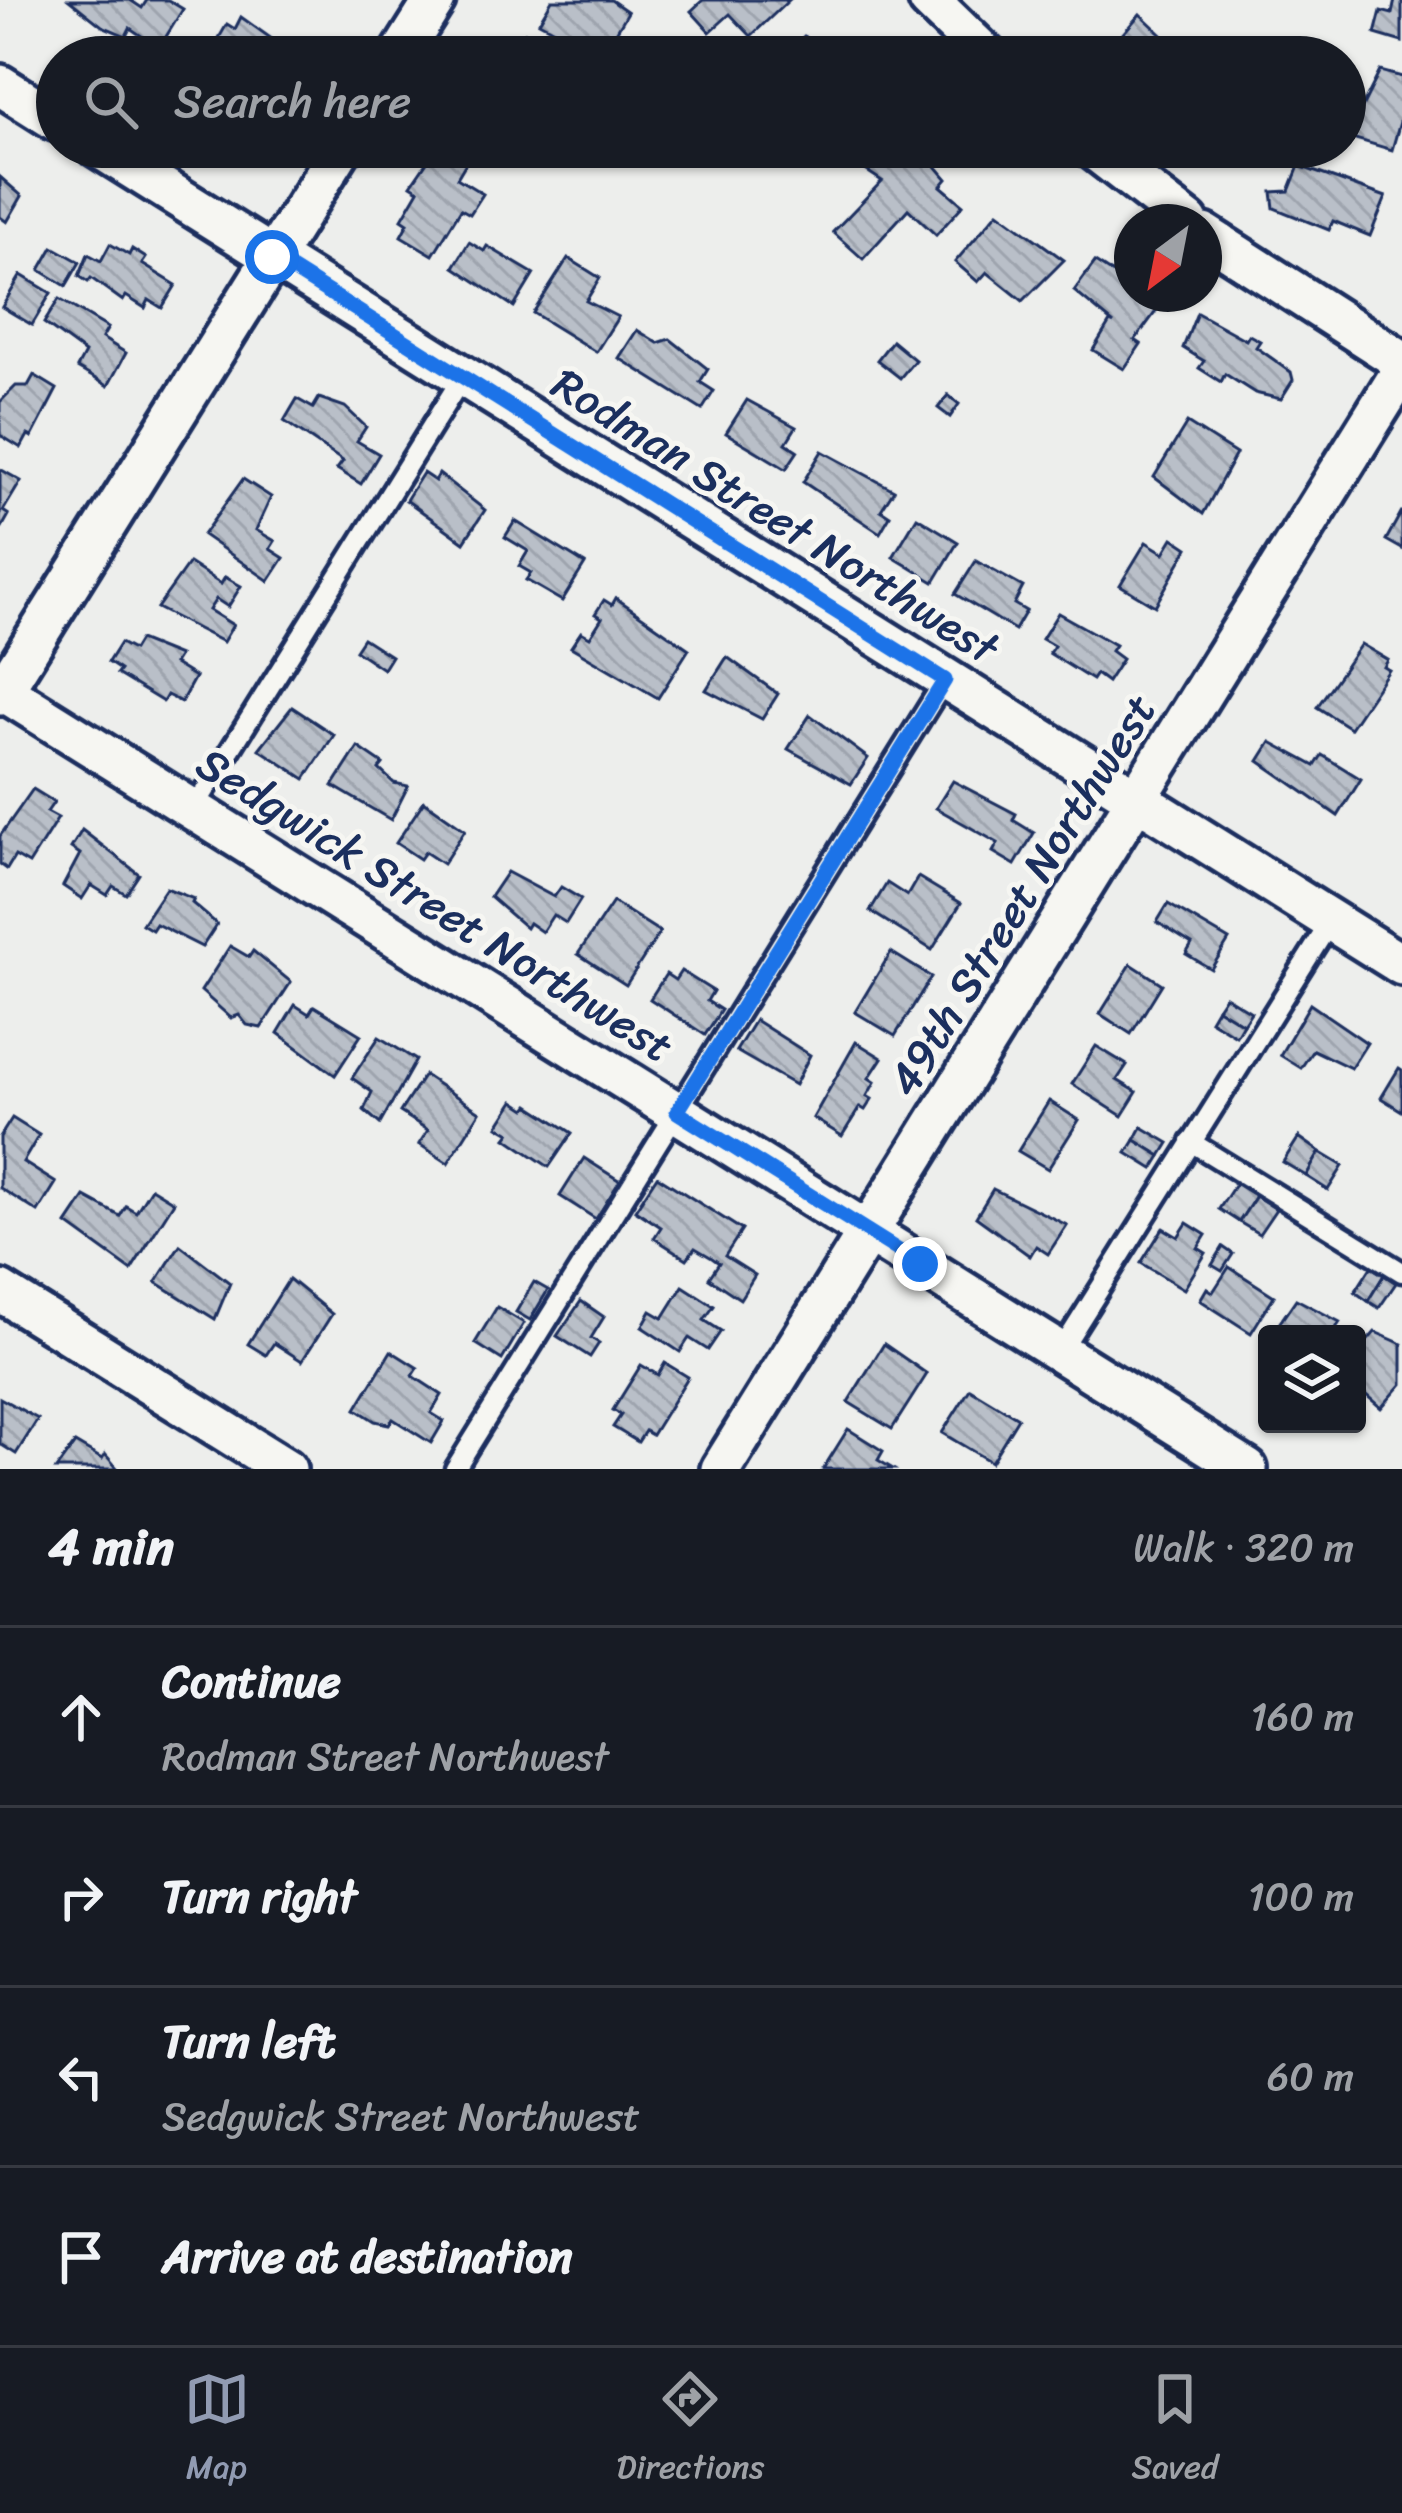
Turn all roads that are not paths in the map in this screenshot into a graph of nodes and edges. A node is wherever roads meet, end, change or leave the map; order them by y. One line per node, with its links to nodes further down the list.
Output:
1 (435, 0): 3 (street)
2 (929, 0): 4 (street)
3 (412, 36)
4 (966, 36)
5 (0, 86): 6 (street)
6 (36, 108)
7 (131, 168): 12 (street, Rodman Street Northwest)
8 (329, 168): 12 (street)
9 (1118, 168): 10 (street)
10 (1165, 204)
11 (1222, 246): 13 (street)
12 (272, 257): 15 (street, Rodman Street Northwest); 17 (street)
13 (1402, 362)
14 (1402, 371): 18 (street, 49th Street Northwest)
15 (463, 376): 16 (street, Rodman Street Northwest); 19 (lane)
16 (945, 680): 18 (street, Rodman Street Northwest); 22 (lane)
17 (1, 692): 19 (street, Sedgwick Street Northwest)
18 (1137, 800): 20 (street, Rodman Street Northwest); 24 (street, 49th Street Northwest)
19 (193, 810): 22 (street, Sedgwick Street Northwest)
20 (1331, 921): 21 (street, Rodman Street Northwest); 23 (lane)
21 (1402, 965)
22 (677, 1112): 24 (street, Sedgwick Street Northwest); 29 (lane)
23 (1191, 1142): 25 (lane); 27 (lane)
24 (869, 1232): 27 (street, Sedgwick Street Northwest); 30 (street, 49th Street Northwest)
25 (1402, 1272)
26 (0, 1291): 28 (street)
27 (1060, 1352): 31 (street, Sedgwick Street Northwest)
28 (286, 1469)
29 (455, 1469)
30 (721, 1469)
31 (1247, 1469)

